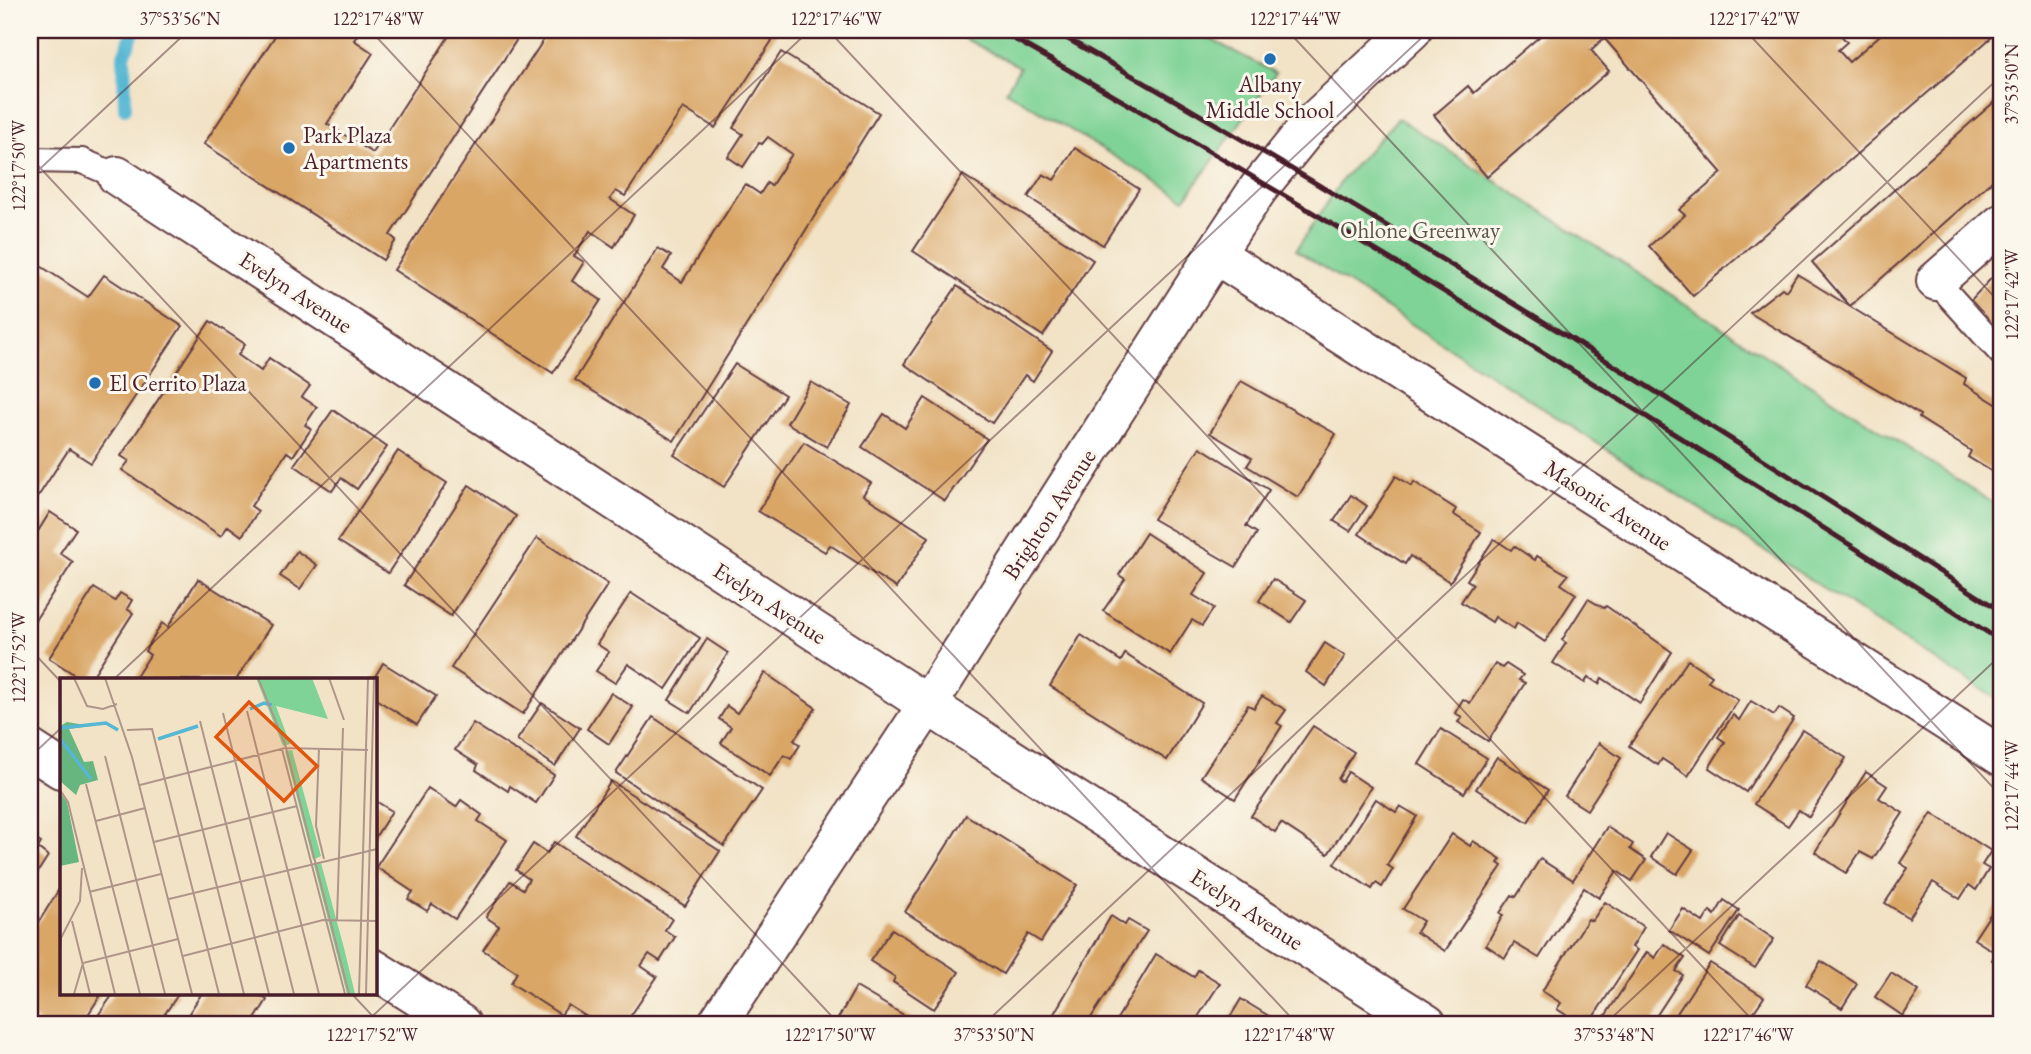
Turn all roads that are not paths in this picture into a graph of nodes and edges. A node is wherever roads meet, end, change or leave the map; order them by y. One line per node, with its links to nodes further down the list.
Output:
1 (1412, 30): 5 (street, Brighton Avenue)
2 (30, 160): 3 (lane)
3 (117, 176): 8 (street, Evelyn Avenue)
4 (2001, 224): 6 (street)
5 (1216, 254): 8 (street, Brighton Avenue); 10 (street, Masonic Avenue)
6 (1936, 281): 7 (lane)
7 (2001, 354)
8 (928, 704): 14 (street, Brighton Avenue); 15 (street, Evelyn Avenue)
9 (30, 749): 11 (street)
10 (2001, 757)
11 (60, 768)
12 (376, 970): 13 (street)
13 (461, 1024)
14 (718, 1024)
15 (1427, 1024)

